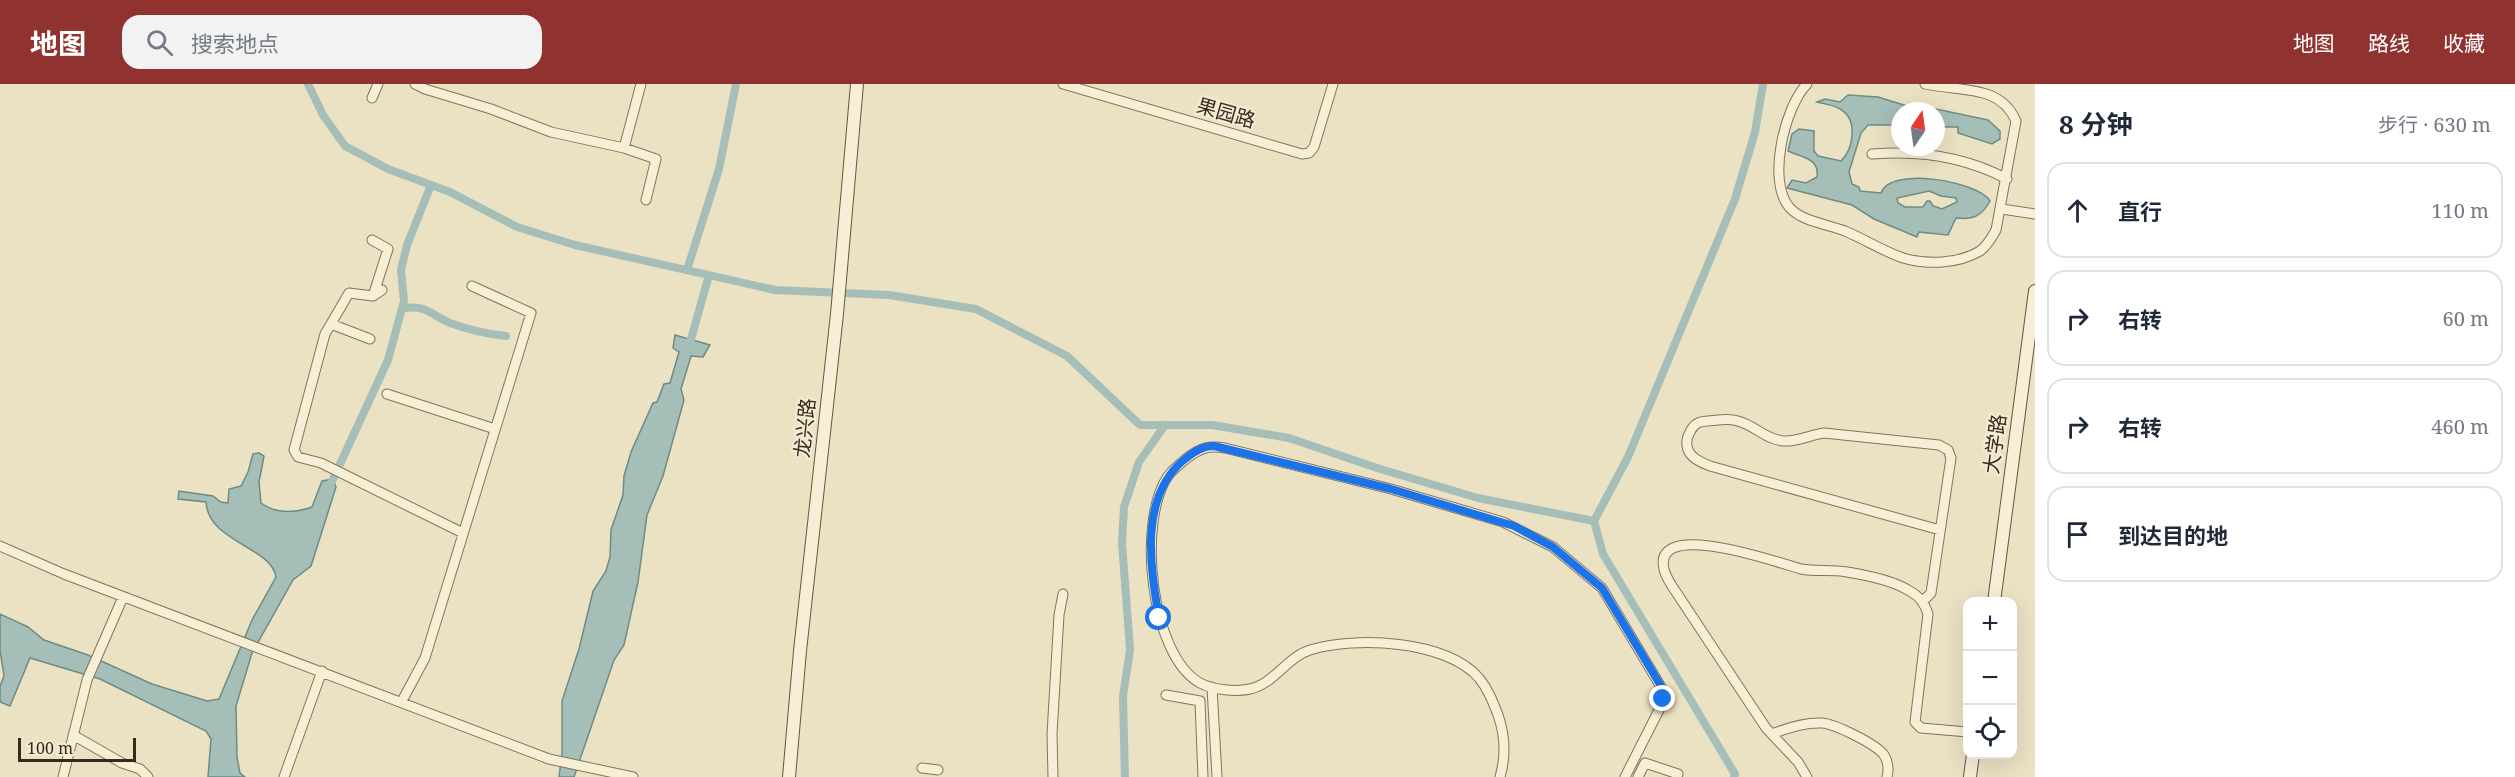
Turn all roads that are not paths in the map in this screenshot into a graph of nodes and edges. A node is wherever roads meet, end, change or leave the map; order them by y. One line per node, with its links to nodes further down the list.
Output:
1 (378, 84): 9 (street)
2 (415, 84): 10 (street)
3 (641, 84): 10 (street)
4 (857, 84): 47 (street, 龙兴路)
5 (1063, 84): 6 (street, 果园路)
6 (1333, 84)
7 (1807, 84): 14 (street)
8 (1925, 84): 12 (street)
9 (372, 98)
10 (624, 148): 13 (street)
11 (1872, 154): 12 (street)
12 (2007, 179): 14 (street)
13 (646, 200)
14 (2002, 209): 15 (street)
15 (2035, 214)
16 (372, 240): 20 (street)
17 (472, 286): 24 (street)
18 (382, 290): 20 (street)
19 (2035, 291): 30 (street, 大学路)
20 (373, 296): 21 (street)
21 (331, 324): 22 (street); 26 (street)
22 (370, 339)
23 (387, 394): 24 (street)
24 (495, 429): 26 (street)
25 (1940, 530): 25 (street); 31 (street)
26 (463, 533): 35 (street)
27 (0, 546): 29 (street)
28 (1063, 594): 48 (street)
29 (123, 597): 32 (street); 38 (street)
30 (1995, 597)
31 (1923, 601): 36 (street); 37 (street)
32 (322, 671): 35 (street); 45 (street)
33 (1212, 687): 50 (street); 51 (street); 52 (street)
34 (1166, 695): 49 (street)
35 (402, 701): 46 (street)
36 (1963, 732)
37 (1772, 734): 54 (street); 55 (street)
38 (73, 735): 43 (street); 44 (street)
39 (1972, 759): 56 (street)
40 (922, 768): 41 (street)
41 (938, 770)
42 (1678, 774): 53 (street)
43 (63, 777)
44 (148, 777)
45 (284, 777)
46 (633, 777)
47 (789, 777)
48 (1053, 777)
49 (1203, 777)
50 (1217, 777)
51 (1500, 777)
52 (1624, 777)
53 (1638, 777)
54 (1807, 777)
55 (1887, 777)
56 (1970, 777)

